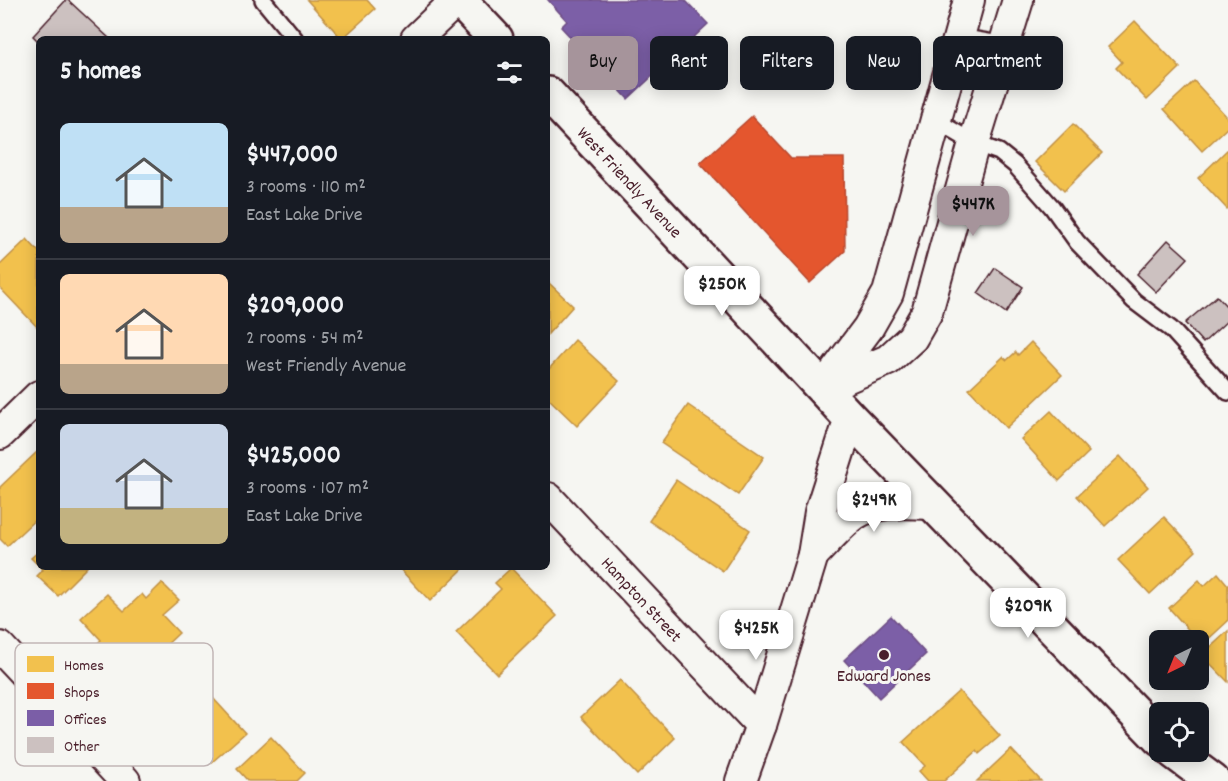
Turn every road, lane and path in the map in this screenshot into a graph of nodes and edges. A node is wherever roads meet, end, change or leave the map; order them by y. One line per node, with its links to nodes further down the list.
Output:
1 (262, 0): 5 (lane)
2 (458, 0): 6 (street); 7 (main road)
3 (969, 0): 8 (street)
4 (1018, 0): 9 (street)
5 (292, 36)
6 (419, 36)
7 (493, 36)
8 (959, 36)
9 (1008, 36)
10 (944, 90): 13 (street)
11 (991, 90): 14 (street)
12 (550, 96): 15 (main road, West Friendly Avenue)
13 (935, 120): 14 (lane); 15 (street)
14 (974, 143): 15 (street); 16 (lane)
15 (824, 388): 18 (main road, West Friendly Avenue)
16 (1228, 392)
17 (36, 399): 19 (street)
18 (850, 418): 21 (main road, West Friendly Avenue); 22 (street)
19 (0, 434)
20 (550, 500): 25 (street, Hampton Street)
21 (933, 504): 22 (street); 26 (main road, West Friendly Avenue)
22 (813, 555): 25 (street)
23 (0, 647): 24 (street)
24 (15, 663)
25 (761, 725): 31 (street)
26 (1149, 729)
27 (1179, 762): 32 (main road)
28 (1186, 762): 33 (main road)
29 (111, 766): 30 (street)
30 (125, 781)
31 (741, 781)
32 (1191, 781)
33 (1213, 781)

